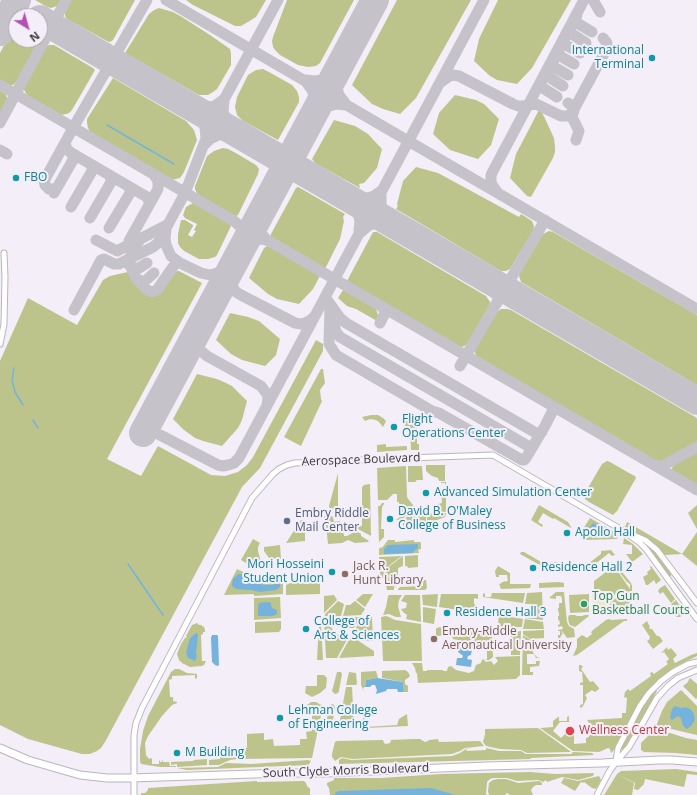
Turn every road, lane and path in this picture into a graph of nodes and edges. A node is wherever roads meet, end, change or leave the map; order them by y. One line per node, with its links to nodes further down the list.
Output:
1 (4, 253): 2 (street)
2 (0, 344)
3 (622, 530): 4 (street, Aerospace Boulevard); 5 (street, Aerospace Boulevard); 13 (street, Aerospace Boulevard)
4 (677, 576): 5 (street); 6 (street, Aerospace Boulevard)
5 (670, 581): 7 (street, Aerospace Boulevard)
6 (697, 603)
7 (697, 619)
8 (697, 662): 11 (street)
9 (697, 670): 11 (street)
10 (0, 748): 13 (main road, South Clyde Morris Boulevard)
11 (616, 762): 12 (main road, South Clyde Morris Boulevard); 13 (main road, South Clyde Morris Boulevard); 15 (street)
12 (697, 762)
13 (134, 778): 14 (street, Aerospace Boulevard)
14 (134, 795)
15 (597, 795)

